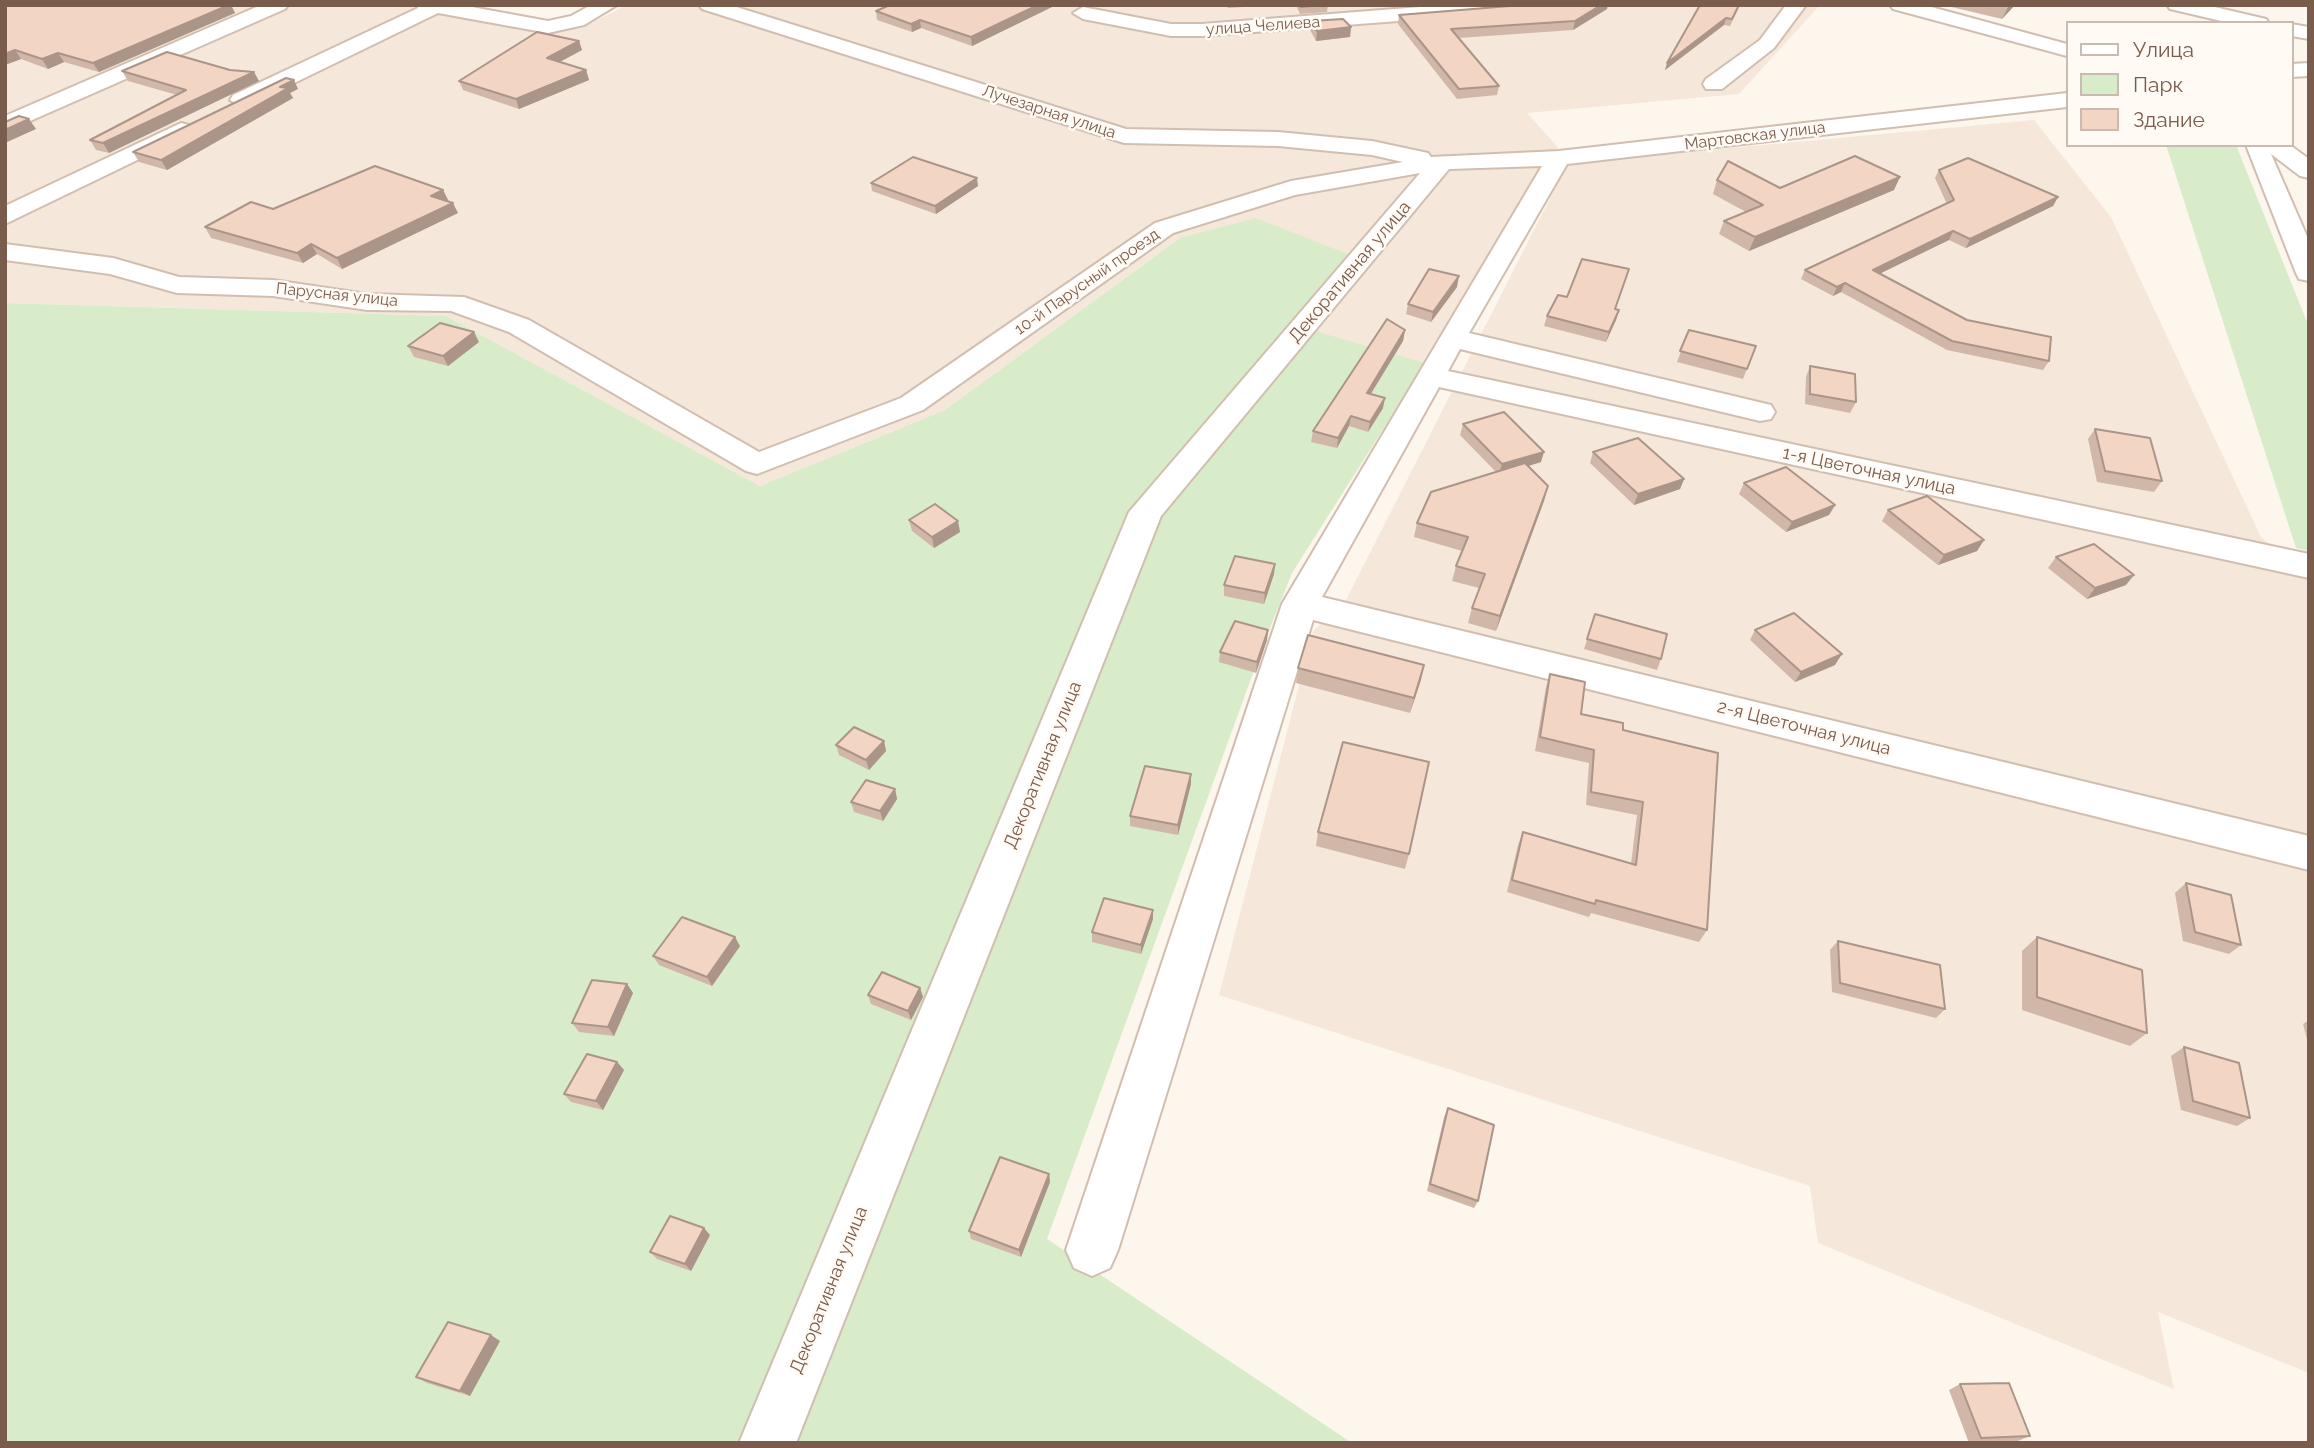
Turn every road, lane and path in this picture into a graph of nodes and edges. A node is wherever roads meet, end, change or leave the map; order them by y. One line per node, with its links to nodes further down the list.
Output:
1 (278, 5): 14 (street)
2 (607, 5): 8 (street)
3 (709, 5): 18 (street, Лучезарная улица)
4 (1530, 5): 9 (street, улица Челиева)
5 (1796, 5): 12 (street)
6 (1900, 5): 11 (street)
7 (2177, 5): 10 (street)
8 (430, 6): 20 (street)
9 (1083, 13)
10 (2250, 21)
11 (2066, 50)
12 (1714, 84)
13 (2066, 100): 17 (street, Мартовская улица)
14 (5, 125)
15 (2258, 147): 22 (street)
16 (2277, 147): 19 (street)
17 (1559, 158): 18 (street, Мартовская улица); 23 (street)
18 (1443, 162): 26 (street, 10-й Парусный проезд); 31 (street, Декоративная улица)
19 (2309, 171)
20 (5, 216)
21 (5, 252): 26 (street, Парусная улица)
22 (2309, 273)
23 (1452, 338): 24 (street); 25 (street)
24 (1430, 376): 27 (street, 1-я Цветочная улица); 28 (street)
25 (1760, 412)
26 (757, 464)
27 (2309, 566)
28 (1300, 604): 29 (street, 2-я Цветочная улица); 30 (street)
29 (2309, 853)
30 (1092, 1250)
31 (767, 1443)

